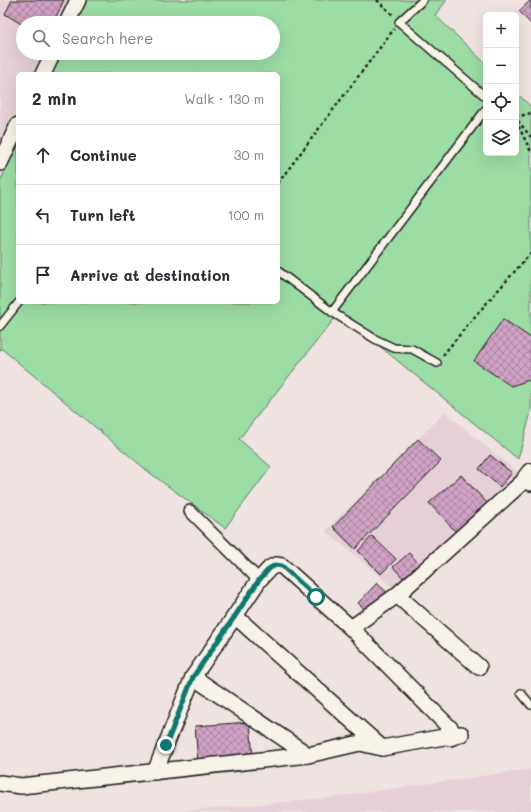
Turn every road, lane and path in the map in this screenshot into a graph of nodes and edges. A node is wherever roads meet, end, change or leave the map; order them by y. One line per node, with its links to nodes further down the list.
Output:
1 (78, 0): 4 (street)
2 (377, 0): 5 (path)
3 (423, 0): 5 (lane)
4 (70, 16)
5 (399, 22): 8 (lane); 18 (path)
6 (50, 60): 7 (street)
7 (44, 72)
8 (483, 94)
9 (483, 113): 22 (lane)
10 (531, 113): 11 (path)
11 (519, 118)
12 (516, 120): 16 (path)
13 (517, 120): 15 (path)
14 (16, 129): 17 (street)
15 (531, 137)
16 (531, 152)
17 (0, 163)
18 (280, 180)
19 (531, 253): 24 (path)
20 (280, 273): 22 (lane)
21 (17, 304): 23 (lane)
22 (332, 312): 24 (lane)
23 (0, 326)
24 (436, 363)
25 (530, 477): 28 (street)
26 (190, 511): 27 (street)
27 (259, 580): 29 (street); 30 (street)
28 (397, 595): 30 (street); 31 (street)
29 (235, 616): 32 (street); 35 (street)
30 (351, 628): 35 (street)
31 (479, 667)
32 (193, 677): 36 (street); 37 (street)
33 (521, 693): 34 (lane)
34 (531, 705)
35 (382, 748): 36 (street)
36 (308, 755): 37 (street)
37 (155, 772): 38 (street)
38 (0, 783)

